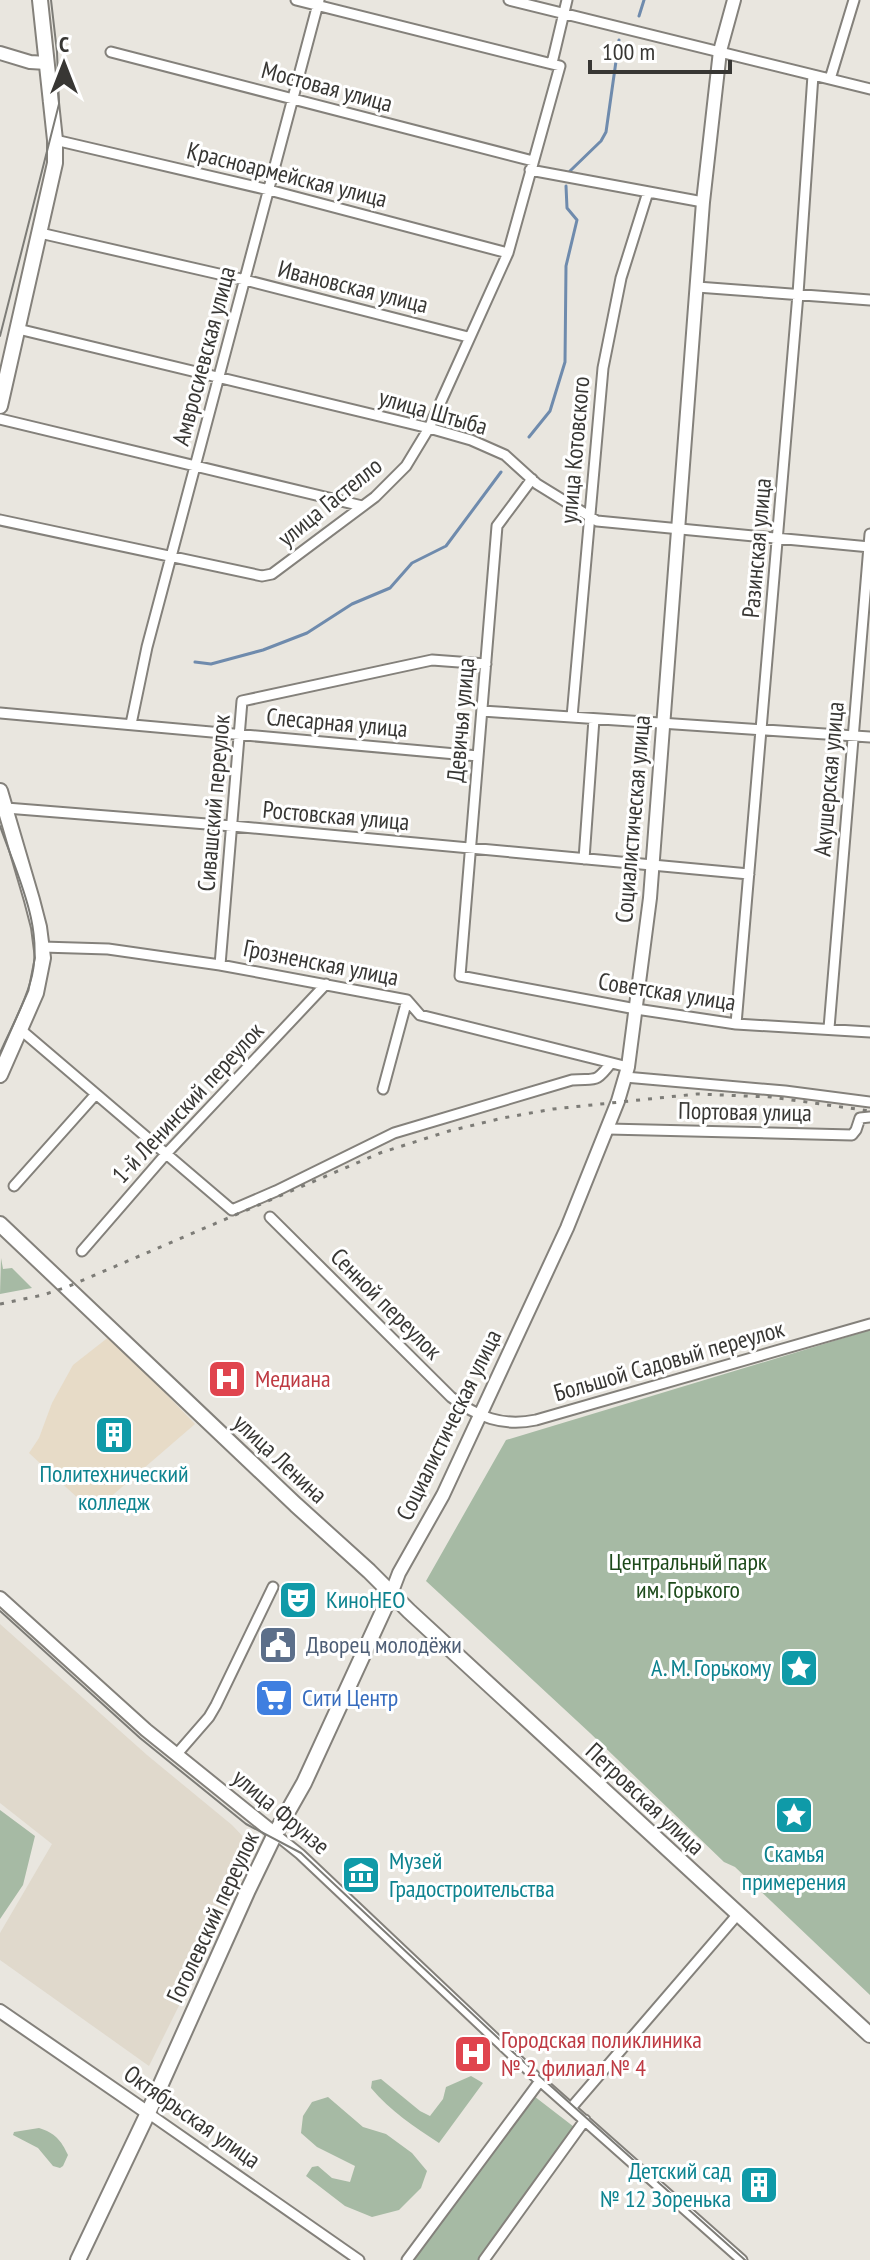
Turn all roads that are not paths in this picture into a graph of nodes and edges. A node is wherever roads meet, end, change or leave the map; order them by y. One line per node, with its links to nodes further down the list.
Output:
1 (40, 0): 12 (main road)
2 (296, 0): 7 (street)
3 (509, 0): 8 (street)
4 (567, 0): 8 (street, улица Гастелло)
5 (734, 0): 9 (street, Социалистическая улица)
6 (854, 0): 15 (street)
7 (319, 3): 13 (street); 17 (street, Амвросиевская улица)
8 (564, 13): 9 (street); 13 (street, улица Гастелло)
9 (720, 51): 14 (street); 22 (street, Социалистическая улица)
10 (111, 52): 17 (street, Мостовая улица)
11 (0, 53): 12 (street)
12 (47, 63): 18 (main road)
13 (556, 65): 19 (street, улица Гастелло)
14 (813, 75): 15 (street); 27 (street, Разинская улица)
15 (830, 79): 16 (street)
16 (870, 89)
17 (293, 99): 19 (street, Мостовая улица); 20 (street, Амвросиевская улица)
18 (55, 140): 20 (street, Красноармейская улица); 23 (main road)
19 (532, 166): 21 (street, Мостовая улица); 24 (street, улица Гастелло)
20 (269, 190): 24 (street, Красноармейская улица); 25 (street, Амвросиевская улица)
21 (648, 192): 22 (street, Мостовая улица); 38 (street, улица Котовского)
22 (703, 202): 26 (street, Социалистическая улица)
23 (40, 233): 25 (street, Ивановская улица); 29 (main road)
24 (508, 253): 30 (street, улица Гастелло)
25 (245, 280): 30 (street, Ивановская улица); 31 (street, Амвросиевская улица)
26 (697, 287): 27 (street); 40 (street, Социалистическая улица)
27 (798, 294): 28 (street); 42 (street, Разинская улица)
28 (870, 300)
29 (18, 329): 31 (street, улица Штыба); 32 (main road)
30 (468, 337): 34 (street, улица Гастелло)
31 (219, 377): 34 (street, улица Штыба); 35 (street, Амвросиевская улица)
32 (0, 406)
33 (0, 419): 35 (street)
34 (429, 428): 36 (street, улица Штыба); 37 (street, улица Гастелло)
35 (196, 466): 37 (street); 44 (street, Амвросиевская улица)
36 (532, 479): 38 (street, улица Штыба); 45 (street, Девичья улица)
37 (362, 506): 44 (street, улица Гастелло)
38 (589, 516): 40 (street, улица Штыба); 48 (street, улица Котовского)
39 (0, 520): 44 (street, улица Гастелло)
40 (680, 527): 42 (street, улица Штыба); 50 (street, Социалистическая улица)
41 (870, 534): 43 (street, Акушерская улица)
42 (778, 538): 43 (street, улица Штыба); 52 (street, Разинская улица)
43 (869, 547): 54 (street, Акушерская улица)
44 (172, 556): 51 (street, Амвросиевская улица)
45 (486, 664): 46 (street, Девичья улица); 53 (street, Сивашский переулок)
46 (482, 711): 48 (street); 56 (street, Девичья улица)
47 (0, 713): 51 (street, Слесарная улица)
48 (572, 717): 49 (street)
49 (594, 719): 50 (street); 61 (street)
50 (664, 723): 52 (street); 62 (street, Социалистическая улица)
51 (131, 724): 53 (street, Слесарная улица)
52 (761, 730): 54 (street); 63 (street, Разинская улица)
53 (239, 734): 56 (street, Слесарная улица); 59 (street, Сивашский переулок)
54 (853, 736): 55 (street); 71 (street, Акушерская улица)
55 (870, 737)
56 (478, 756): 60 (street, Девичья улица)
57 (0, 791): 58 (main road)
58 (6, 808): 59 (street, Ростовская улица); 64 (main road)
59 (232, 826): 60 (street, Ростовская улица); 65 (street, Сивашский переулок)
60 (471, 848): 61 (street, Ростовская улица); 66 (street, Девичья улица)
61 (584, 859): 62 (street, Ростовская улица)
62 (652, 865): 63 (street, Ростовская улица); 69 (street, Социалистическая улица)
63 (749, 874): 70 (street, Разинская улица)
64 (42, 947): 65 (street, Грозненская улица); 72 (main road)
65 (220, 965): 67 (street, Грозненская улица)
66 (460, 976): 69 (street, Советская улица)
67 (326, 984): 68 (street, Грозненская улица); 82 (street, 1-й Ленинский переулок)
68 (407, 1000): 74 (street, Грозненская улица); 77 (street)
69 (636, 1009): 70 (street, Советская улица); 75 (street, Социалистическая улица)
70 (736, 1024): 71 (street, Советская улица)
71 (829, 1028): 73 (street, Советская улица)
72 (21, 1030): 76 (main road); 78 (street)
73 (870, 1032)
74 (611, 1063): 75 (street, Грозненская улица); 82 (street)
75 (627, 1072): 79 (street, Портовая улица); 81 (street, Социалистическая улица)
76 (0, 1075)
77 (383, 1089)
78 (96, 1094): 82 (street); 83 (street)
79 (870, 1102)
80 (870, 1117): 81 (street, Портовая улица)
81 (608, 1129): 88 (street, Социалистическая улица)
82 (166, 1154): 86 (street, 1-й Ленинский переулок)
83 (14, 1186)
84 (270, 1217): 88 (street, Сенной переулок)
85 (0, 1224): 90 (main road, улица Ленина)
86 (82, 1251)
87 (870, 1324): 88 (street, Большой Садовый переулок)
88 (479, 1415): 90 (street, Социалистическая улица)
89 (273, 1587): 92 (street)
90 (391, 1594): 93 (main road, Гоголевский переулок); 94 (main road, Петровская улица)
91 (0, 1598): 92 (street, улица Фрунзе)
92 (176, 1755): 93 (street, улица Фрунзе)
93 (275, 1834): 97 (street, улица Фрунзе); 99 (main road, Гоголевский переулок)
94 (738, 1914): 96 (main road, Петровская улица); 98 (street)
95 (0, 2011): 99 (street, Октябрьская улица)
96 (870, 2035)
97 (540, 2081): 98 (street, улица Фрунзе); 103 (street)
98 (571, 2108): 100 (street, улица Фрунзе)
99 (148, 2113): 101 (main road, Гоголевский переулок); 102 (street, Октябрьская улица)
100 (585, 2120): 104 (street); 105 (street, улица Фрунзе)
101 (78, 2260)
102 (359, 2260)
103 (407, 2260)
104 (484, 2260)
105 (742, 2260)

